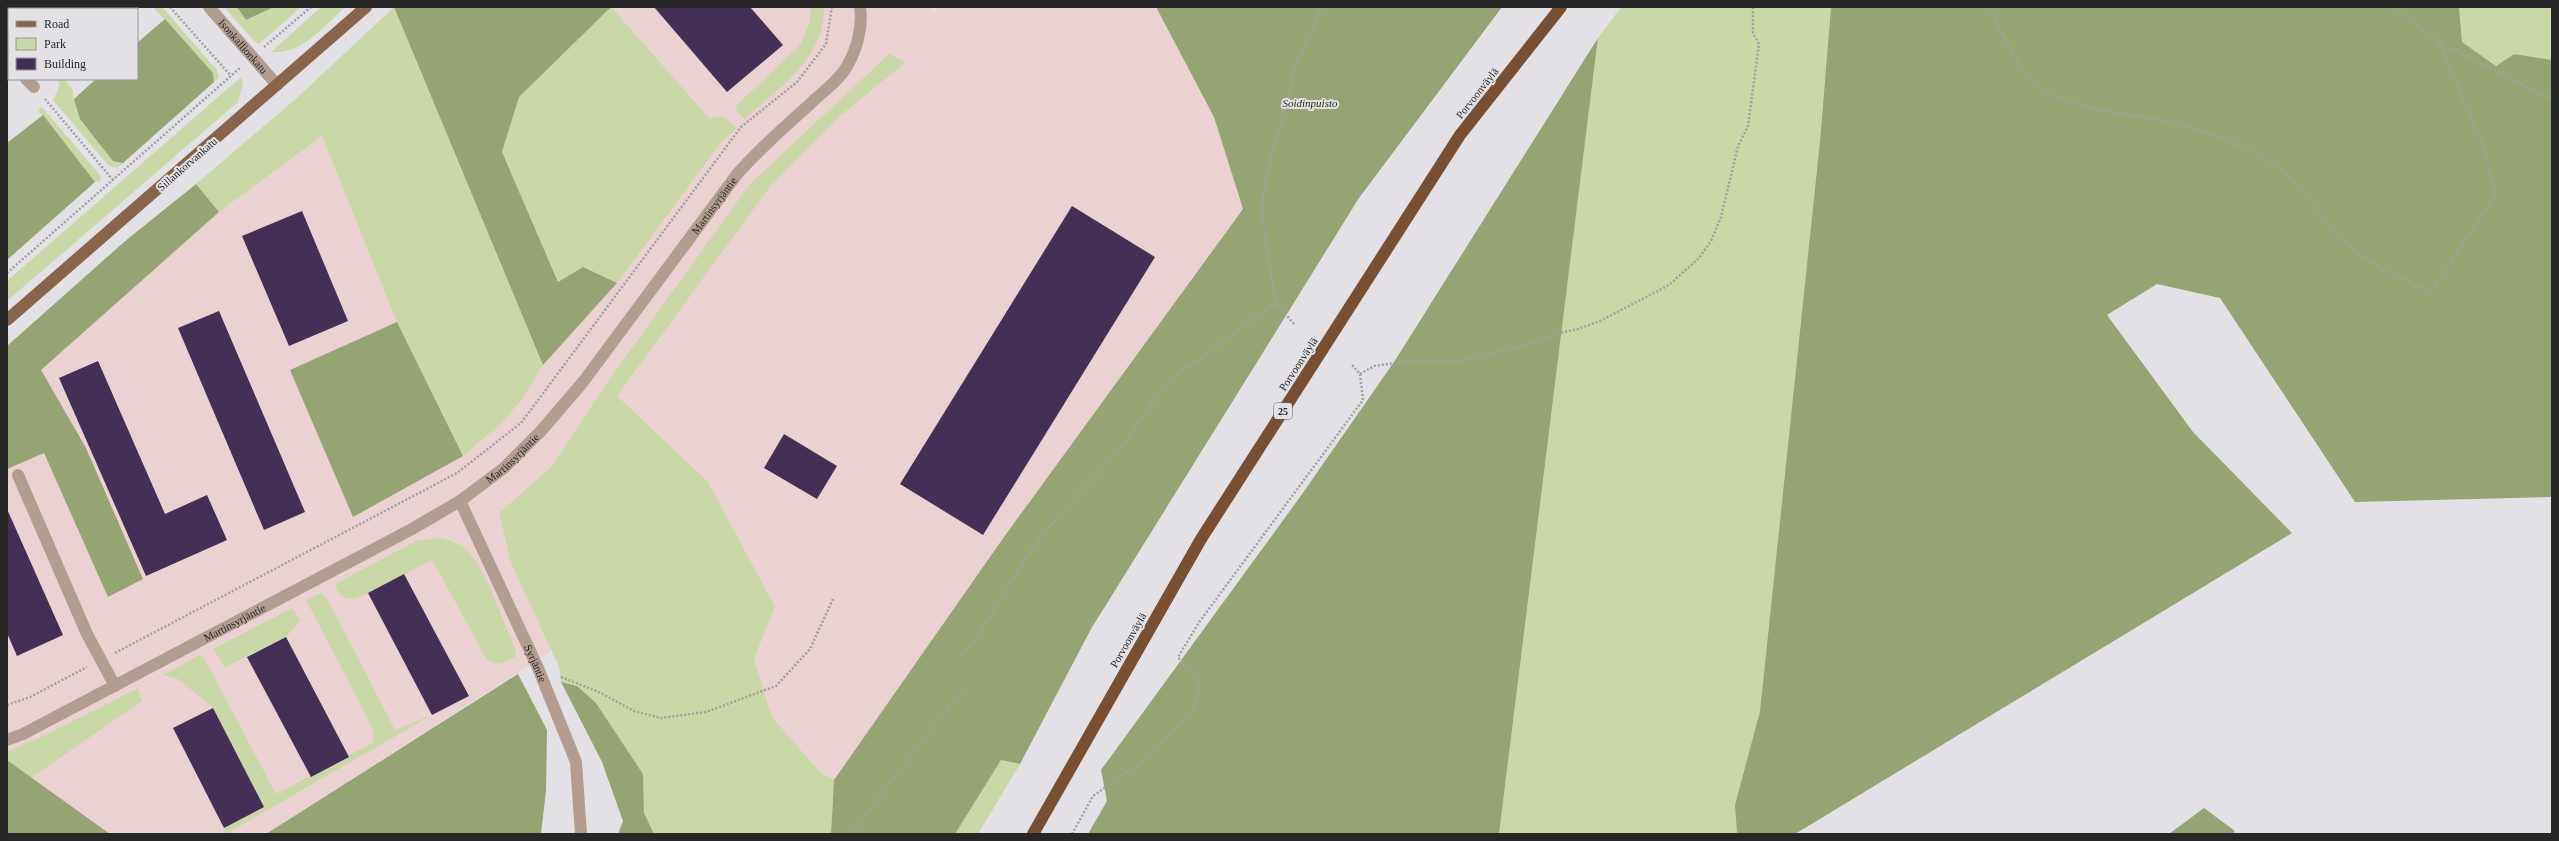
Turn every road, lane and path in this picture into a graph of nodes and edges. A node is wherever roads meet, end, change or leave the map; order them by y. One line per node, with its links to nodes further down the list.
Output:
1 (170, 7): 14 (path)
2 (209, 7): 13 (street, Isonkallionkatu)
3 (311, 7): 13 (path)
4 (366, 7): 16 (main road, Sillankorvankatu)
5 (832, 7): 29 (path)
6 (860, 7): 26 (street, Martinsyrjäntie)
7 (1322, 7): 20 (path)
8 (1561, 7): 37 (highway, Porvoonväylä / 25)
9 (1753, 7): 24 (path)
10 (1989, 7): 12 (path)
11 (2393, 7): 12 (path)
12 (2439, 42): 17 (path)
13 (252, 58): 14 (path); 16 (street, Isonkallionkatu)
14 (231, 76): 18 (path)
15 (30, 83): 18 (path)
16 (277, 85): 21 (main road, Sillankorvankatu)
17 (2552, 100)
18 (113, 180): 19 (path)
19 (7, 273)
20 (1276, 303): 22 (path); 28 (path)
21 (7, 320)
22 (1294, 324)
23 (1352, 365): 24 (path)
24 (1360, 374): 38 (path)
25 (18, 475): 29 (street)
26 (460, 501): 30 (street, Syrjäntie); 31 (street, Martinsyrjäntie)
27 (833, 599): 30 (path)
28 (961, 656)
29 (101, 660): 31 (street); 33 (path)
30 (538, 668): 35 (street, Syrjäntie)
31 (115, 686): 34 (street, Martinsyrjäntie)
32 (965, 686): 36 (path)
33 (7, 705)
34 (7, 740)
35 (581, 834)
36 (851, 834)
37 (1033, 834)
38 (1072, 834)

